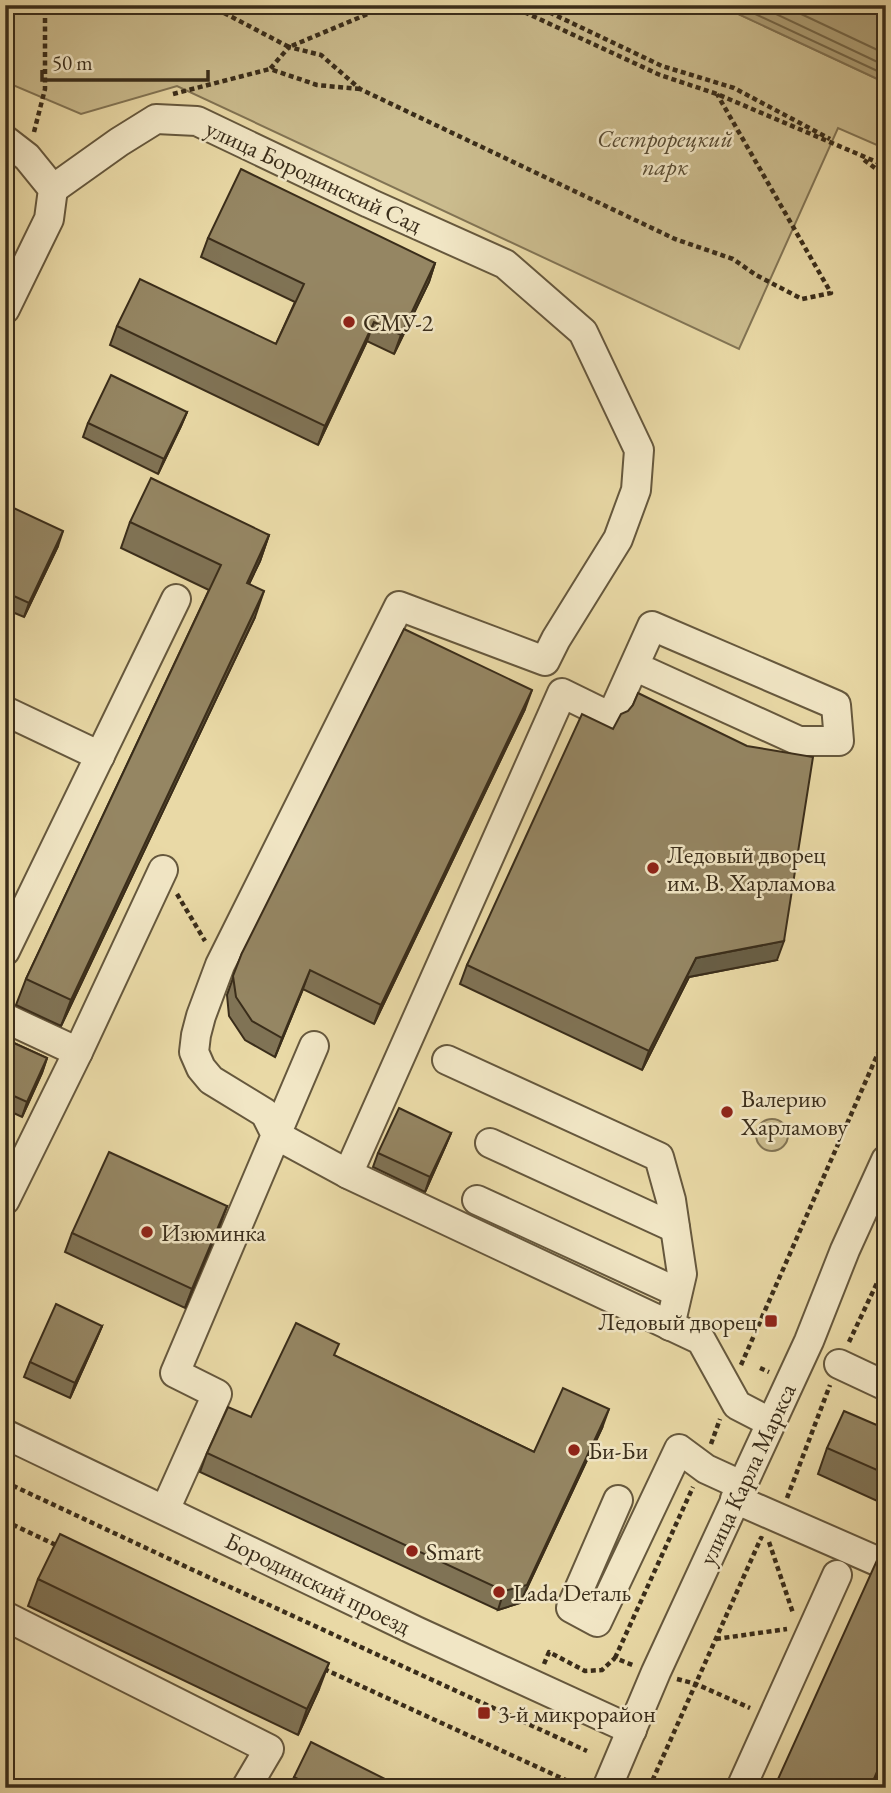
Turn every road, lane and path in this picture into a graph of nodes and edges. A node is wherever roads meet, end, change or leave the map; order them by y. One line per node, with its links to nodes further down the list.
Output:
1 (45, 5): 9 (path)
2 (209, 5): 6 (path)
3 (389, 5): 6 (path)
4 (509, 5): 8 (path)
5 (534, 5): 10 (path)
6 (289, 47): 7 (path); 7 (path)
7 (360, 89): 8 (path)
8 (718, 94): 10 (path)
9 (16, 148): 13 (street)
10 (857, 154): 11 (path); 12 (path)
11 (886, 166)
12 (886, 176)
13 (52, 189): 14 (street); 21 (street, улица Бородинский Сад)
14 (5, 309)
15 (176, 599): 18 (street)
16 (634, 666): 16 (street); 30 (street)
17 (5, 711): 18 (street)
18 (100, 756): 20 (street)
19 (163, 870): 21 (path); 25 (street)
20 (5, 951)
21 (220, 965): 27 (street)
22 (5, 1018): 25 (street)
23 (886, 1035): 39 (path)
24 (314, 1046): 27 (street)
25 (78, 1052): 31 (street)
26 (447, 1060): 33 (street)
27 (276, 1135): 30 (street); 46 (street)
28 (489, 1143): 33 (street)
29 (886, 1160): 40 (street, улица Карла Маркса)
30 (348, 1174): 36 (street)
31 (5, 1200)
32 (477, 1200): 35 (street)
33 (675, 1228): 35 (street)
34 (886, 1264): 37 (path)
35 (677, 1292): 36 (street)
36 (670, 1326): 39 (street)
37 (839, 1364): 38 (street); 48 (path)
38 (886, 1386)
39 (730, 1392): 40 (street); 42 (path)
40 (770, 1422): 44 (street, улица Карла Маркса)
41 (5, 1434): 46 (street, Бородинский проезд)
42 (702, 1466): 44 (street); 45 (street); 57 (path)
43 (5, 1482): 62 (path)
44 (738, 1492): 48 (street); 61 (street, улица Карла Маркса)
45 (618, 1500)
46 (165, 1510): 61 (street, Бородинский проезд)
47 (5, 1521): 50 (path)
48 (774, 1530): 49 (path); 51 (street); 53 (path); 56 (path)
49 (780, 1547)
50 (65, 1549)
51 (886, 1565)
52 (837, 1575): 60 (street)
53 (794, 1615)
54 (5, 1616): 63 (street)
55 (798, 1627): 56 (path)
56 (715, 1640): 59 (path)
57 (615, 1658)
58 (323, 1669): 64 (path)
59 (696, 1684): 60 (path); 66 (path)
60 (772, 1718): 67 (street)
61 (632, 1730): 65 (street, улица Карла Маркса)
62 (587, 1751)
63 (246, 1788)
64 (584, 1788)
65 (607, 1788)
66 (649, 1788)
67 (741, 1788)

